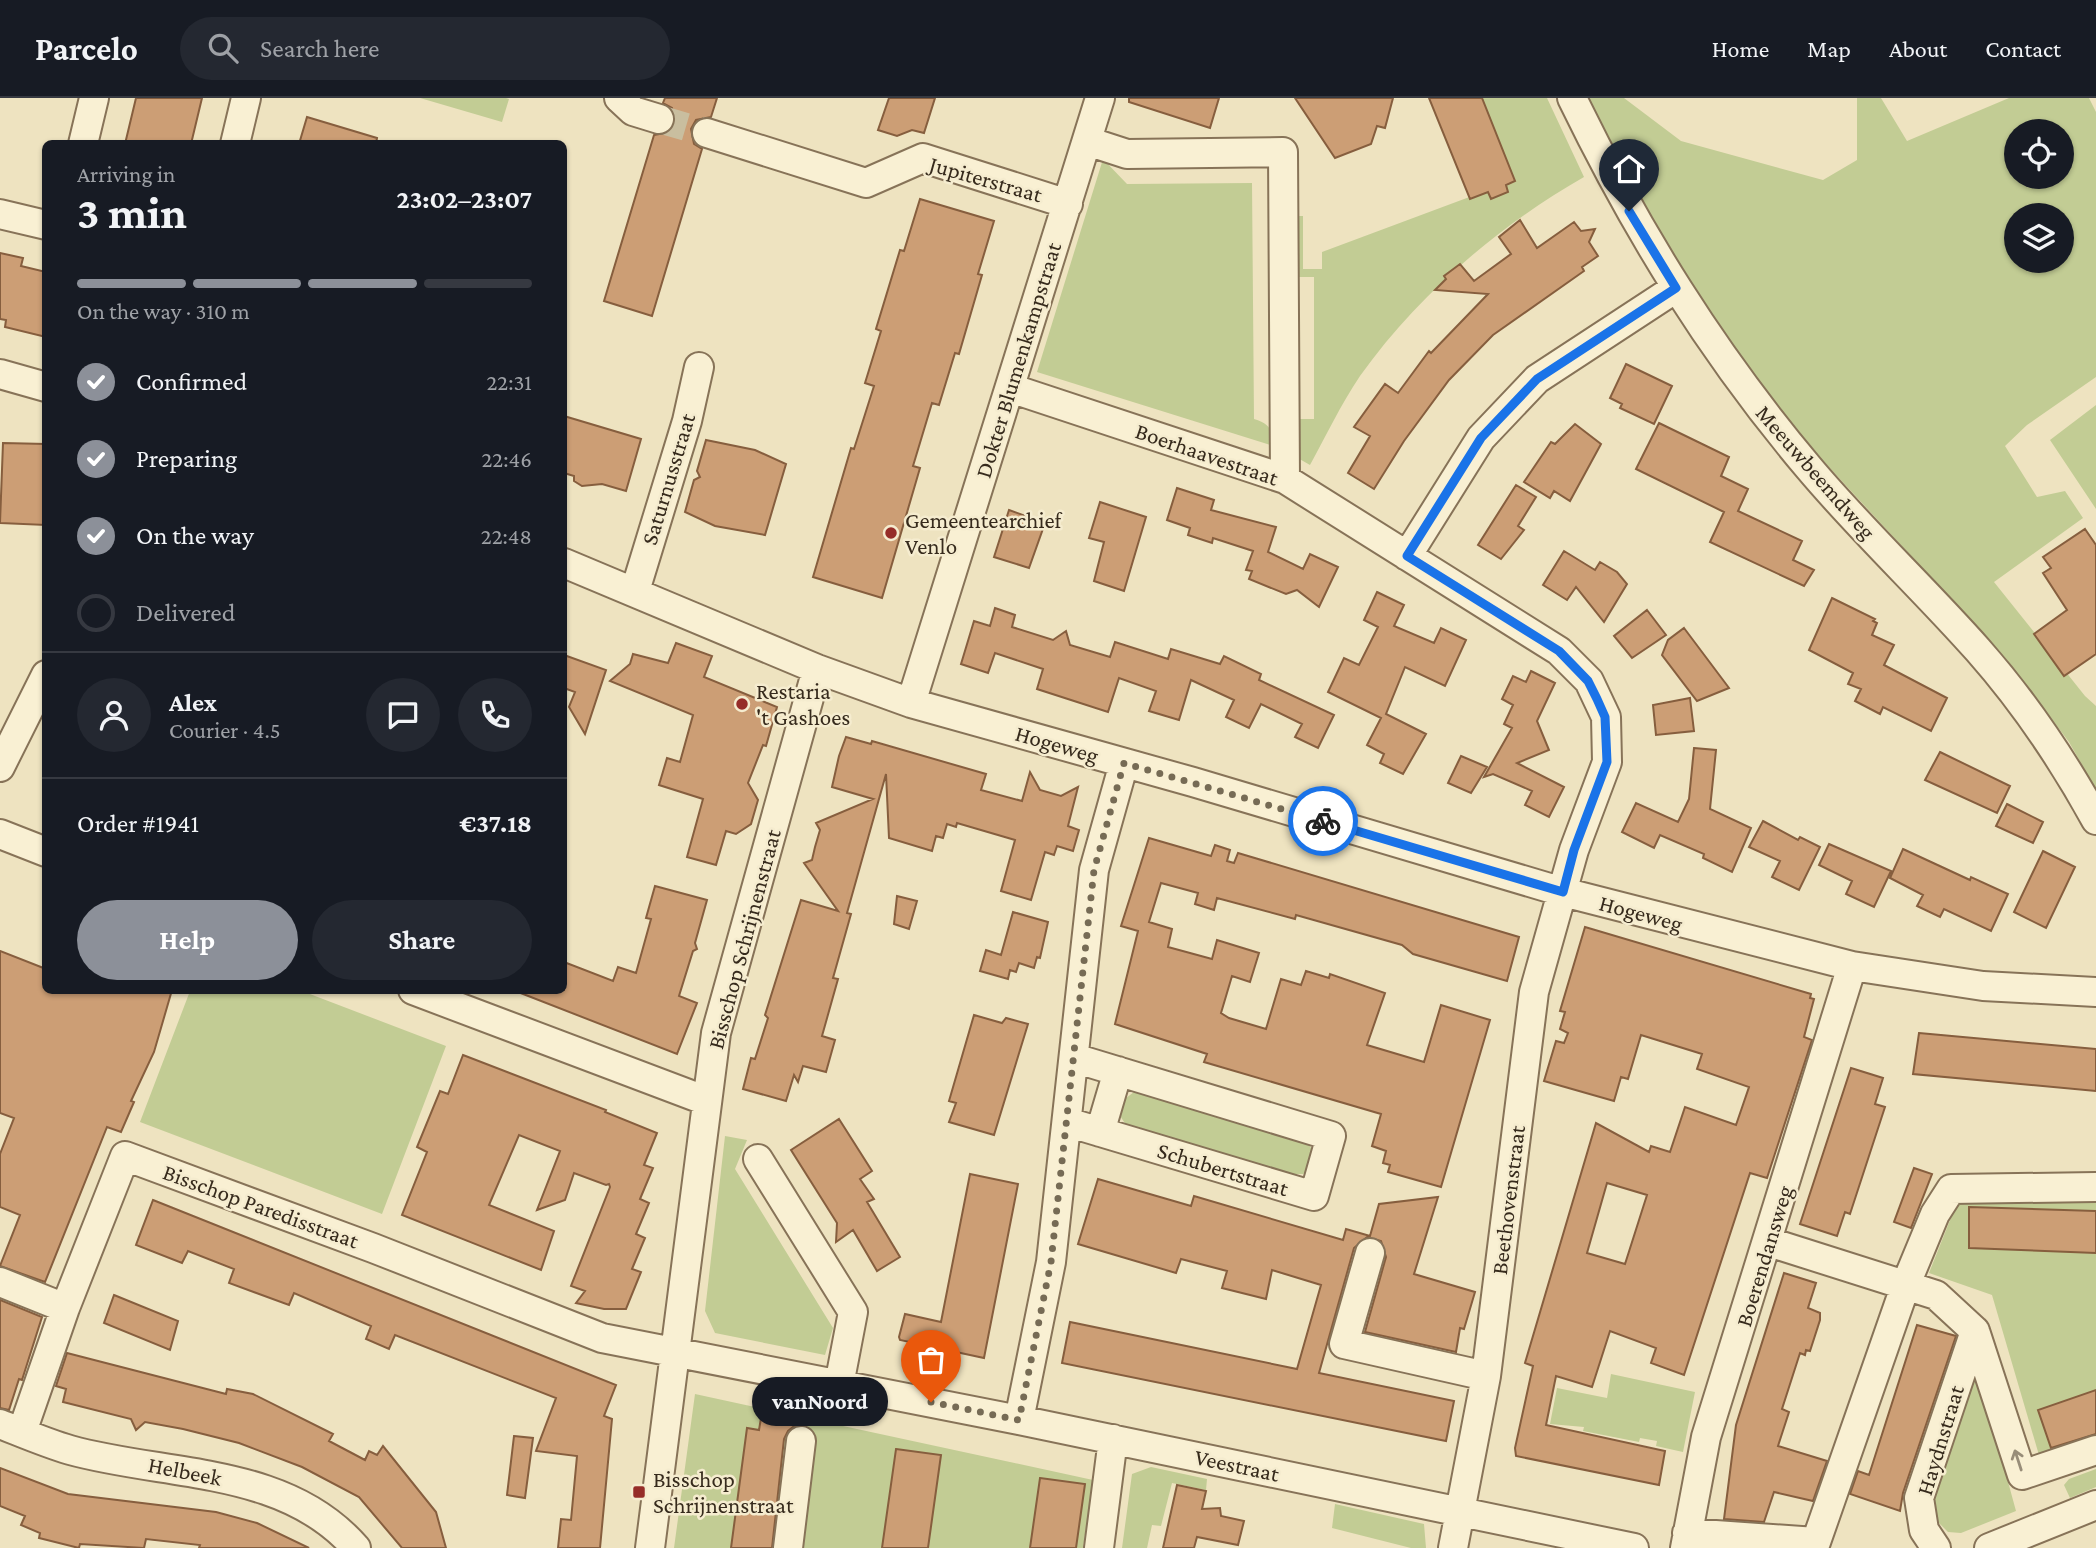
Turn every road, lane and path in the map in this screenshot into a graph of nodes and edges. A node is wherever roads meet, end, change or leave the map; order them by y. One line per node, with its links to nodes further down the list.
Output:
1 (94, 98): 8 (street)
2 (246, 98): 9 (street)
3 (619, 98): 6 (street)
4 (1100, 98): 10 (street, Dokter Blumenkampstraat)
5 (1572, 98): 14 (street, Meeuwbeemdweg)
6 (659, 119)
7 (707, 133): 11 (street, Jupiterstraat)
8 (84, 140)
9 (236, 140)
10 (1087, 141): 11 (street, Dokter Blumenkampstraat); 19 (street)
11 (1068, 204): 18 (street, Dokter Blumenkampstraat)
12 (0, 214): 13 (street)
13 (42, 224)
14 (1676, 288): 20 (street); 28 (street, Meeuwbeemdweg)
15 (699, 367): 22 (street, Saturnusstraat)
16 (0, 374): 17 (street)
17 (42, 386)
18 (1010, 388): 19 (street, Boerhaavestraat); 25 (street, Dokter Blumenkampstraat)
19 (1285, 479): 20 (street, Boerhaavestraat)
20 (1407, 556): 31 (street, Boerhaavestraat)
21 (567, 564): 22 (street, Hogeweg)
22 (635, 591): 23 (street, Hogeweg)
23 (817, 669): 25 (street, Hogeweg); 37 (street, Bisschop Schrijnenstraat)
24 (42, 683): 27 (street)
25 (911, 703): 26 (street, Hogeweg)
26 (1124, 763): 31 (street, Hogeweg); 35 (street)
27 (0, 767)
28 (2096, 820)
29 (0, 834): 30 (street)
30 (42, 850)
31 (1563, 892): 32 (street, Hogeweg); 49 (street, Beethovenstraat)
32 (1852, 966): 33 (street, Hogeweg); 42 (street, Boerendansweg)
33 (2096, 992)
34 (424, 994): 37 (street)
35 (1074, 1058): 36 (street, Schubertstraat); 38 (street)
36 (1118, 1070): 39 (street); 39 (street, Schubertstraat)
37 (707, 1101): 48 (street, Bisschop Schrijnenstraat)
38 (1067, 1122): 39 (street, Schubertstraat); 51 (street)
39 (1100, 1132)
40 (758, 1159): 50 (street)
41 (2096, 1187): 45 (street)
42 (1769, 1242): 45 (street, Haydnstraat); 58 (street, Boerendansweg)
43 (1370, 1253): 49 (street)
44 (0, 1282): 46 (street)
45 (1906, 1284): 47 (street, Haydnstraat); 58 (street)
46 (65, 1308): 48 (street, Bisschop Paredisstraat); 52 (street, Bisschop Paredisstraat)
47 (1975, 1331): 55 (street, Haydnstraat, one-way to 47); 65 (street, Haydnstraat)
48 (675, 1352): 50 (street, Veestraat); 60 (street, Bisschop Schrijnenstraat)
49 (1486, 1376): 57 (street, Beethovenstraat)
50 (839, 1385): 51 (street, Veestraat)
51 (1019, 1420): 53 (street, Veestraat)
52 (11, 1428): 59 (street, Helbeek)
53 (1113, 1439): 57 (street, Veestraat); 62 (street)
54 (801, 1441): 61 (street)
55 (2096, 1450)
56 (2096, 1505): 66 (street)
57 (1461, 1511): 63 (street, Beethovenstraat); 64 (street, Veestraat)
58 (1686, 1540)
59 (356, 1548)
60 (650, 1548)
61 (788, 1548)
62 (1099, 1548)
63 (1453, 1548)
64 (1634, 1548)
65 (1936, 1548)
66 (1989, 1548)

